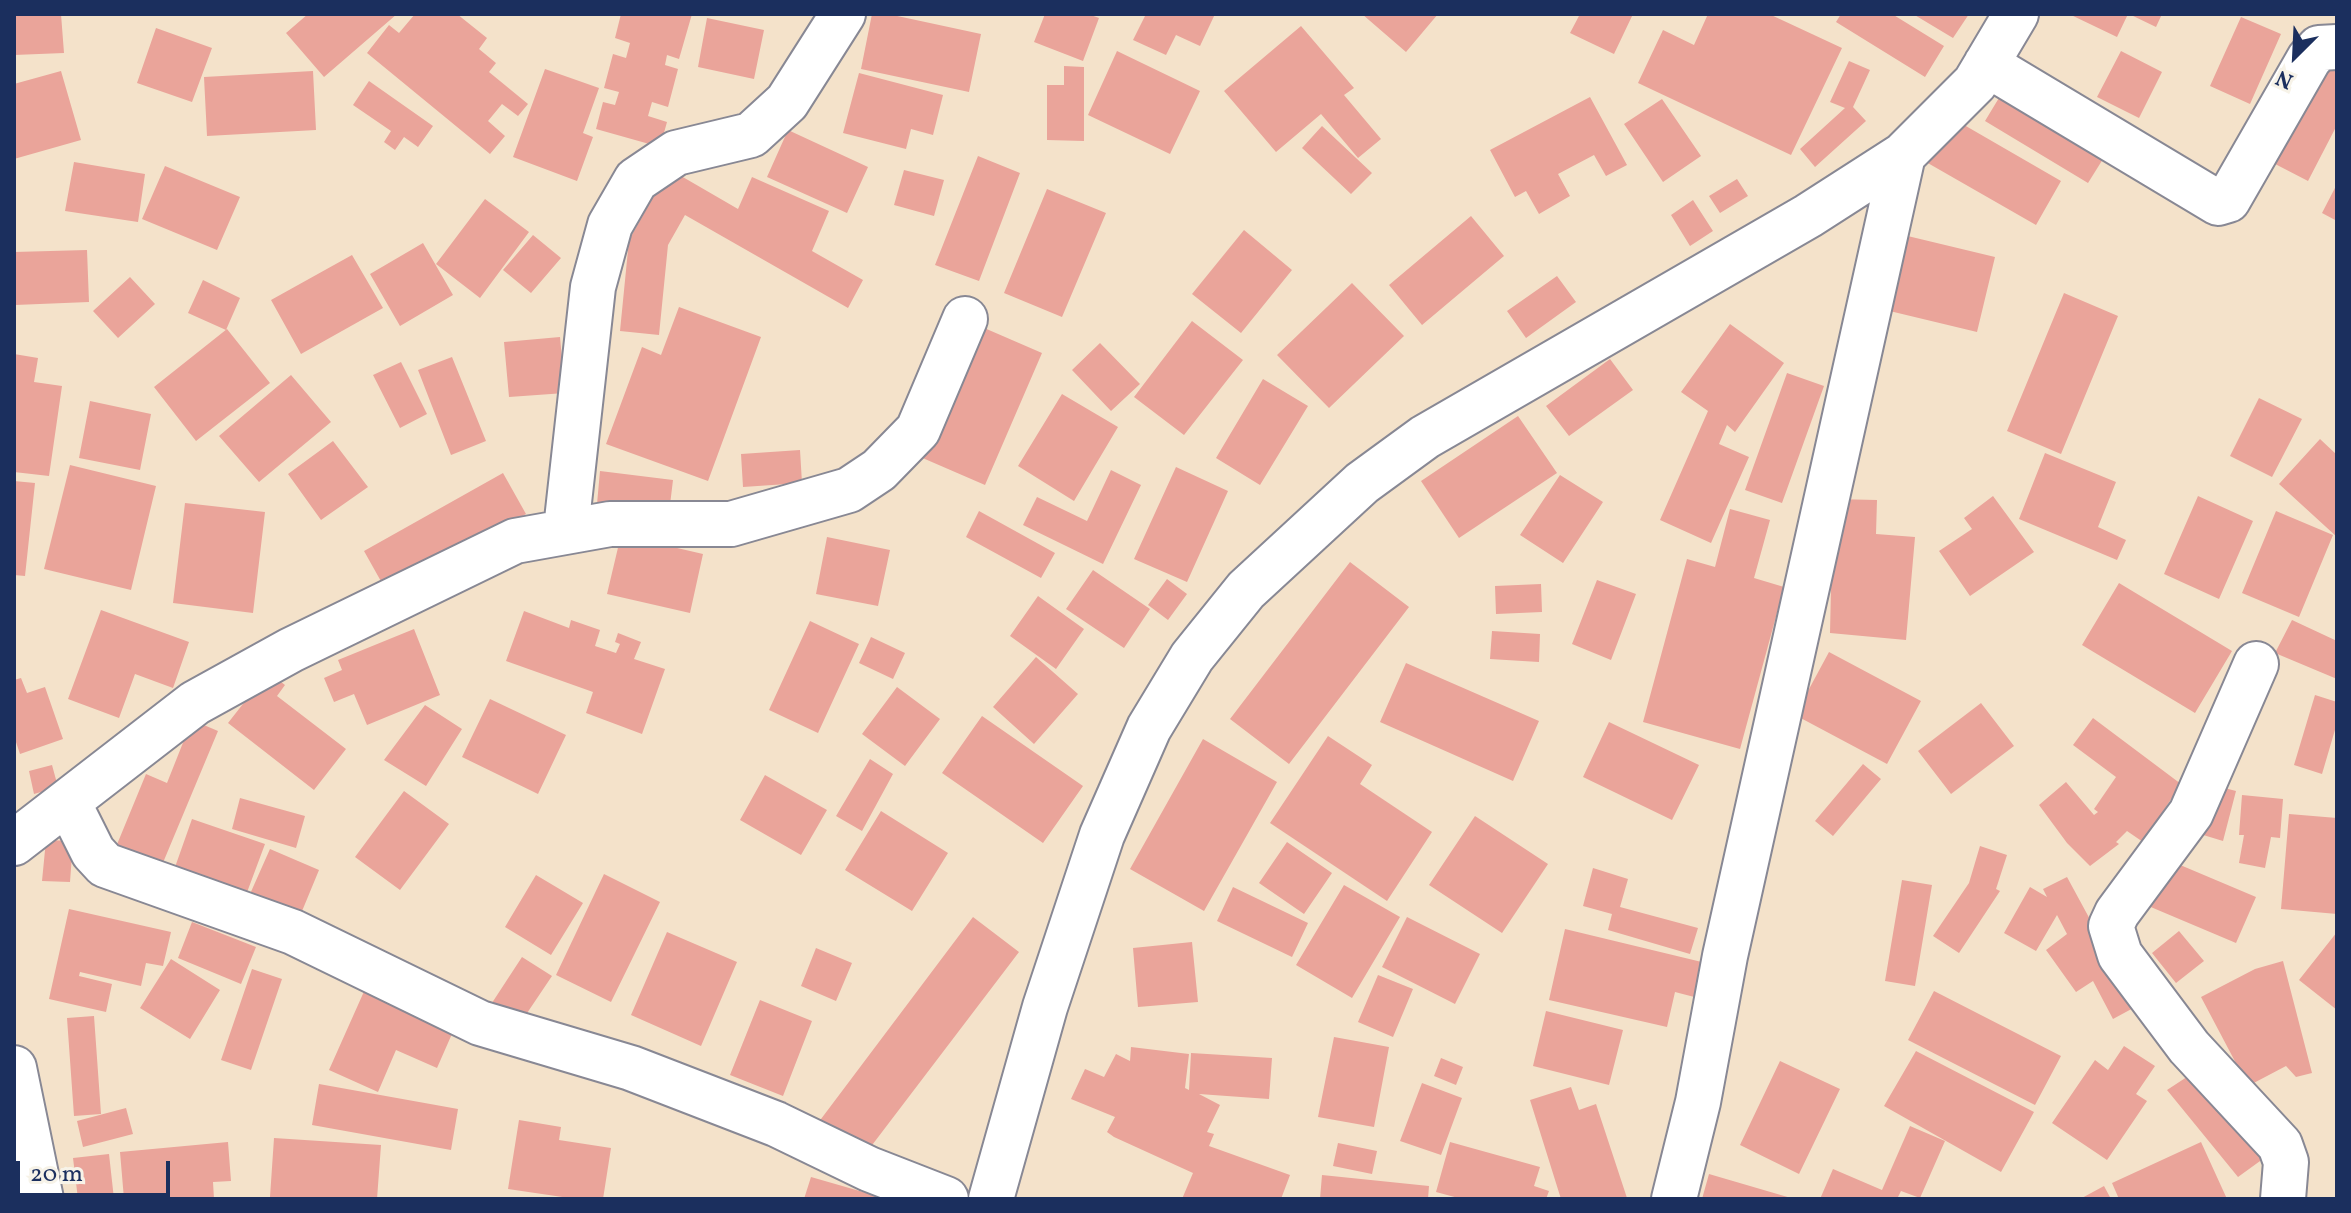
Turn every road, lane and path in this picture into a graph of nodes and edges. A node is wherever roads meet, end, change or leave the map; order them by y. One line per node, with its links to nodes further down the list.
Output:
1 (843, 14): 7 (street)
2 (2016, 14): 4 (street)
3 (2337, 47): 4 (street)
4 (1986, 64): 5 (street)
5 (1903, 155): 14 (street); 15 (street)
6 (965, 319): 7 (street)
7 (566, 529): 9 (street)
8 (2256, 664): 16 (street)
9 (68, 802): 10 (street); 13 (street)
10 (14, 843)
11 (14, 1068): 12 (street)
12 (41, 1199)
13 (946, 1199)
14 (991, 1199)
15 (1674, 1199)
16 (2283, 1199)

